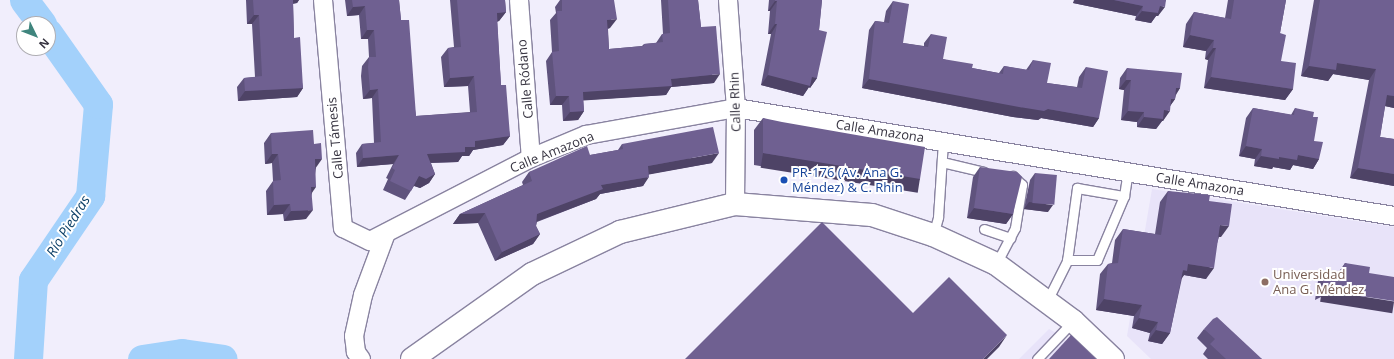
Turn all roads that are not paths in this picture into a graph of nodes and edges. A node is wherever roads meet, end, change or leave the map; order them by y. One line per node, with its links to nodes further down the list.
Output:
1 (323, 0): 13 (street, Calle Támesis)
2 (519, 0): 6 (street, Calle Ródano)
3 (728, 0): 4 (street, Calle Rhin)
4 (736, 108): 5 (street, Calle Amazona); 6 (street, Calle Amazona); 10 (street, Calle Rhin)
5 (943, 141): 7 (lane); 8 (street, Calle Amazona)
6 (531, 158): 13 (street, Calle Amazona)
7 (942, 162): 14 (lane); 15 (lane)
8 (1128, 172): 9 (lane); 11 (street, Calle Amazona)
9 (1124, 196): 16 (lane); 16 (lane)
10 (735, 204): 14 (main road); 21 (main road)
11 (1394, 216)
12 (984, 229): 15 (lane)
13 (386, 233): 20 (street)
14 (933, 235): 17 (main road)
15 (1010, 238): 17 (lane)
16 (1068, 260): 18 (lane)
17 (996, 264): 18 (main road)
18 (1047, 301): 19 (main road)
19 (1073, 320): 22 (lane); 23 (main road)
20 (361, 359)
21 (412, 359)
22 (1038, 359)
23 (1113, 359)

